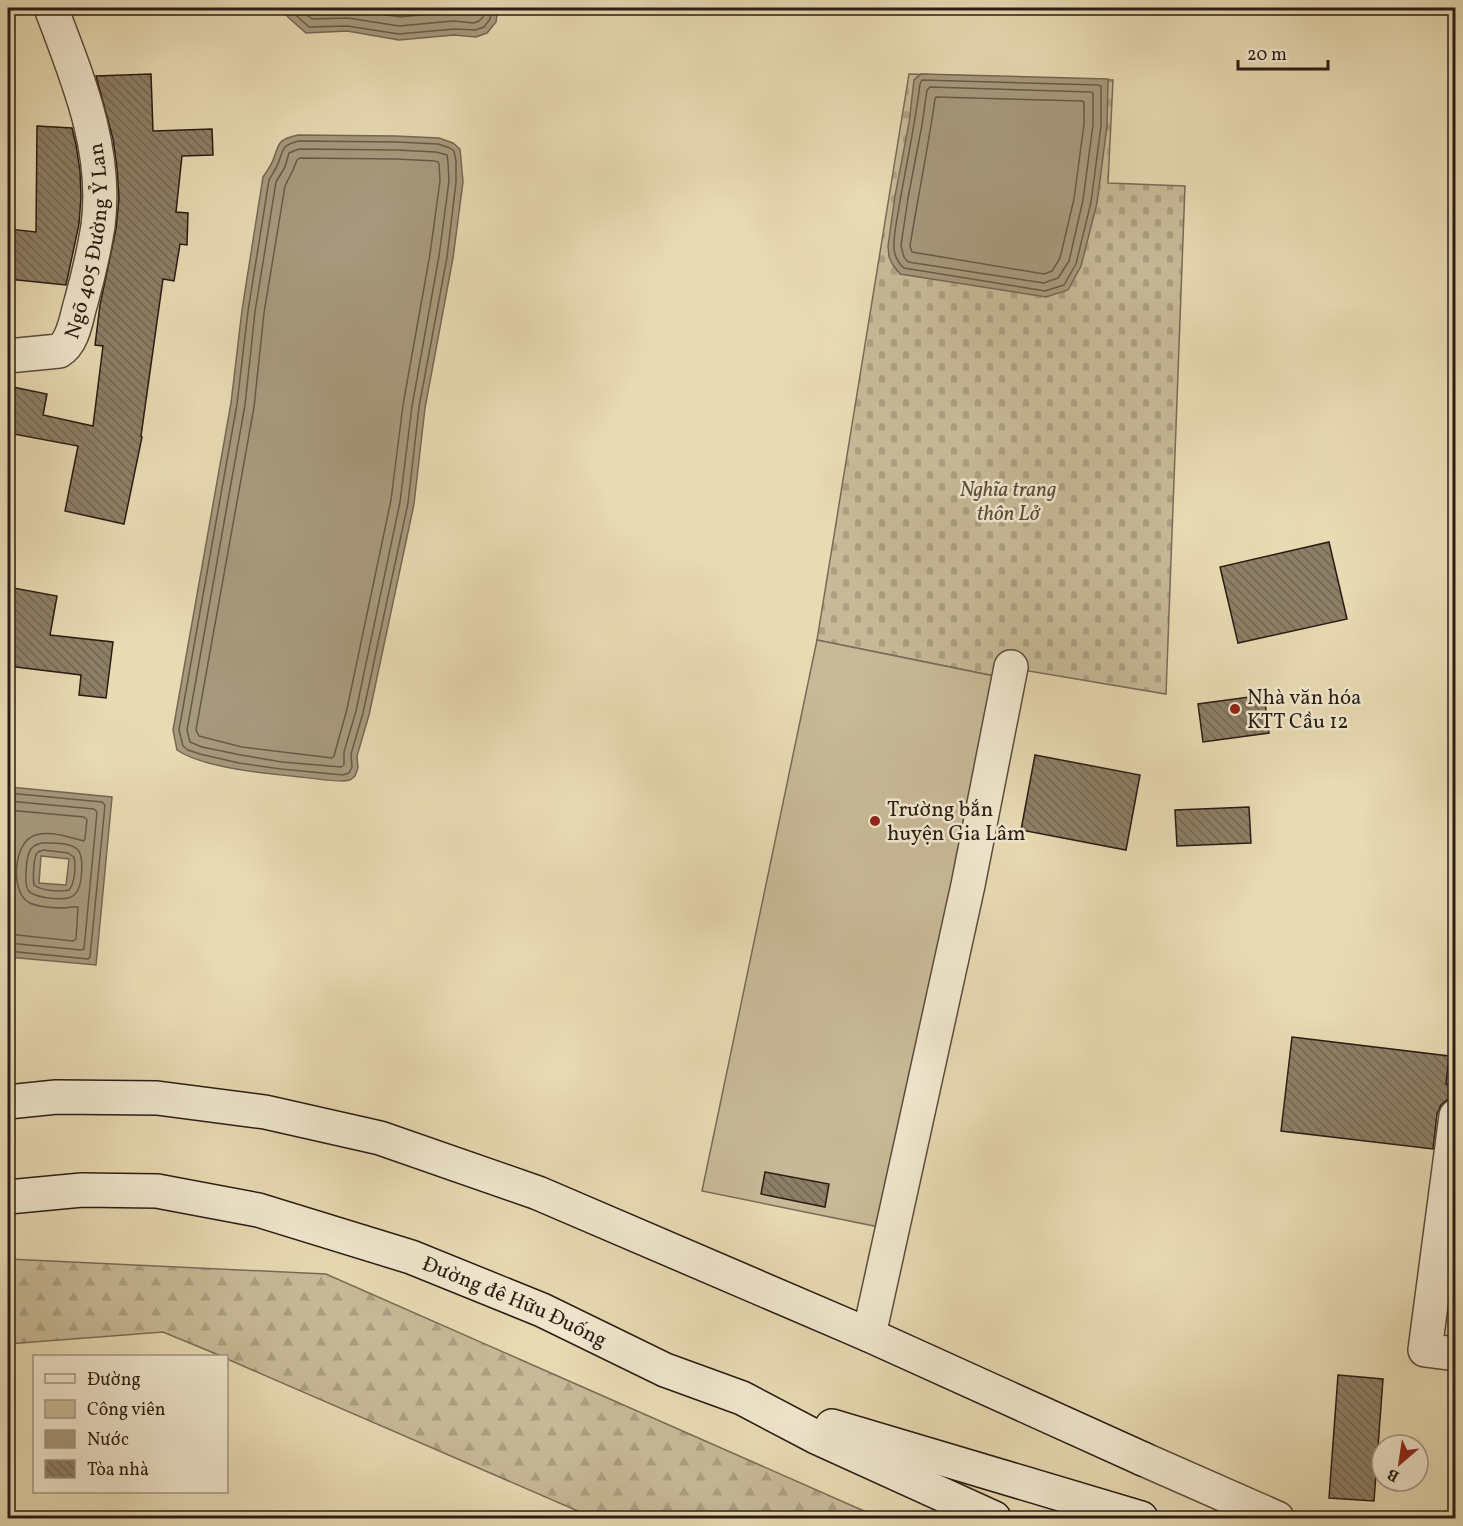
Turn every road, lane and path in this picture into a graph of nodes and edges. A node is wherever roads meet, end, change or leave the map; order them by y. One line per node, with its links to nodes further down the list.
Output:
1 (51, 8): 2 (street, Ngõ 405 Đường Ỷ Lan)
2 (8, 356)
3 (1011, 667): 7 (street)
4 (8, 1102): 7 (street)
5 (1455, 1116): 8 (street)
6 (8, 1197): 9 (street, Đường đê Hữu Đuống)
7 (869, 1335): 12 (street)
8 (1455, 1354)
9 (742, 1398): 10 (street, Đường đê Hữu Đuống); 11 (street)
10 (994, 1518)
11 (1141, 1518)
12 (1277, 1518)

